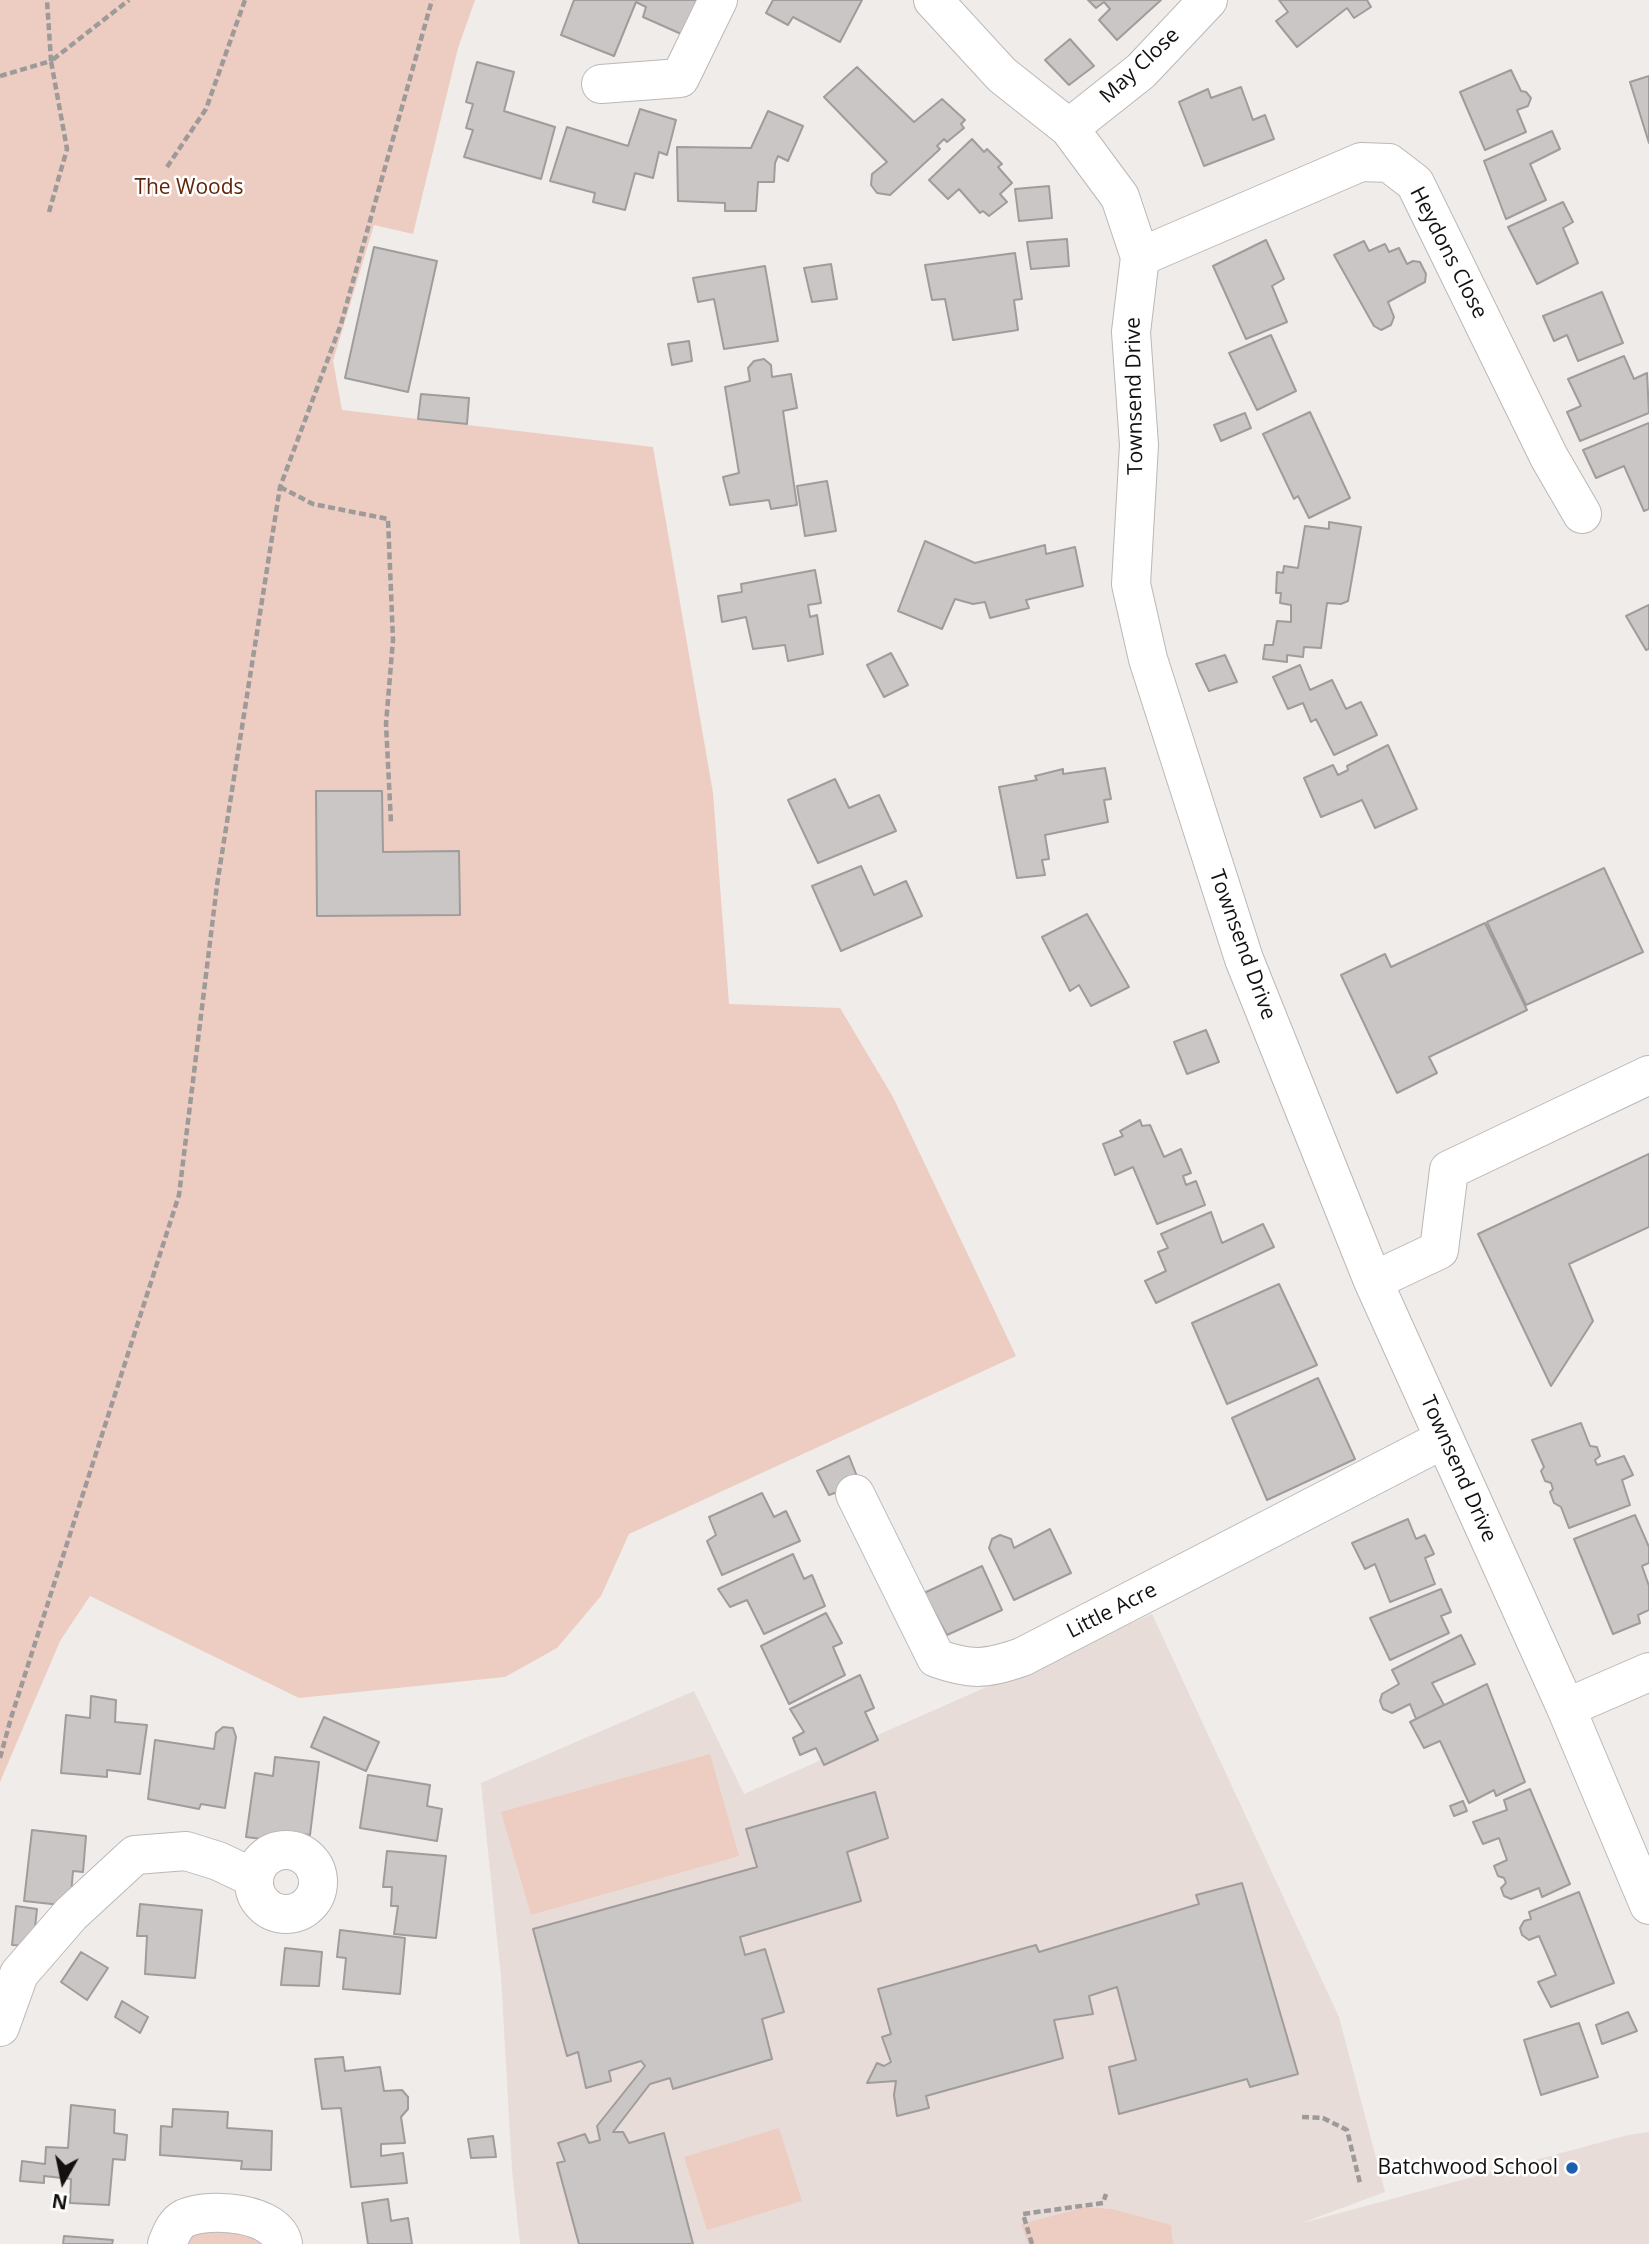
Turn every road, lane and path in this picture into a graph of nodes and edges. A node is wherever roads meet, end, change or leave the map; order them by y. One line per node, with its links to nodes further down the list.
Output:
1 (47, 0): 8 (path)
2 (129, 0): 8 (path)
3 (245, 0): 12 (path)
4 (432, 0): 15 (path)
5 (718, 0): 10 (street)
6 (933, 0): 11 (street, Townsend Drive)
7 (1208, 0): 11 (street, May Close)
8 (51, 61): 9 (path); 13 (path)
9 (0, 76)
10 (601, 84)
11 (1069, 128): 14 (street, Townsend Drive)
12 (167, 167)
13 (49, 212)
14 (1140, 257): 16 (street, Heydons Close); 19 (street, Townsend Drive)
15 (280, 487): 17 (path); 24 (path)
16 (1582, 514)
17 (391, 823)
18 (1649, 1075): 19 (street)
19 (1373, 1281): 20 (street, Townsend Drive)
20 (1444, 1439): 21 (street, Little Acre); 23 (street, Townsend Drive)
21 (855, 1494)
22 (1649, 1672): 23 (street)
23 (1566, 1708): 26 (street, Townsend Drive)
24 (0, 1758)
25 (254, 1878): 27 (street)
26 (1649, 1905)
27 (0, 2027)
28 (1302, 2117): 29 (path)
29 (1360, 2183)
30 (1106, 2194): 33 (path)
31 (167, 2244): 32 (street)
32 (283, 2244)
33 (1032, 2244)

